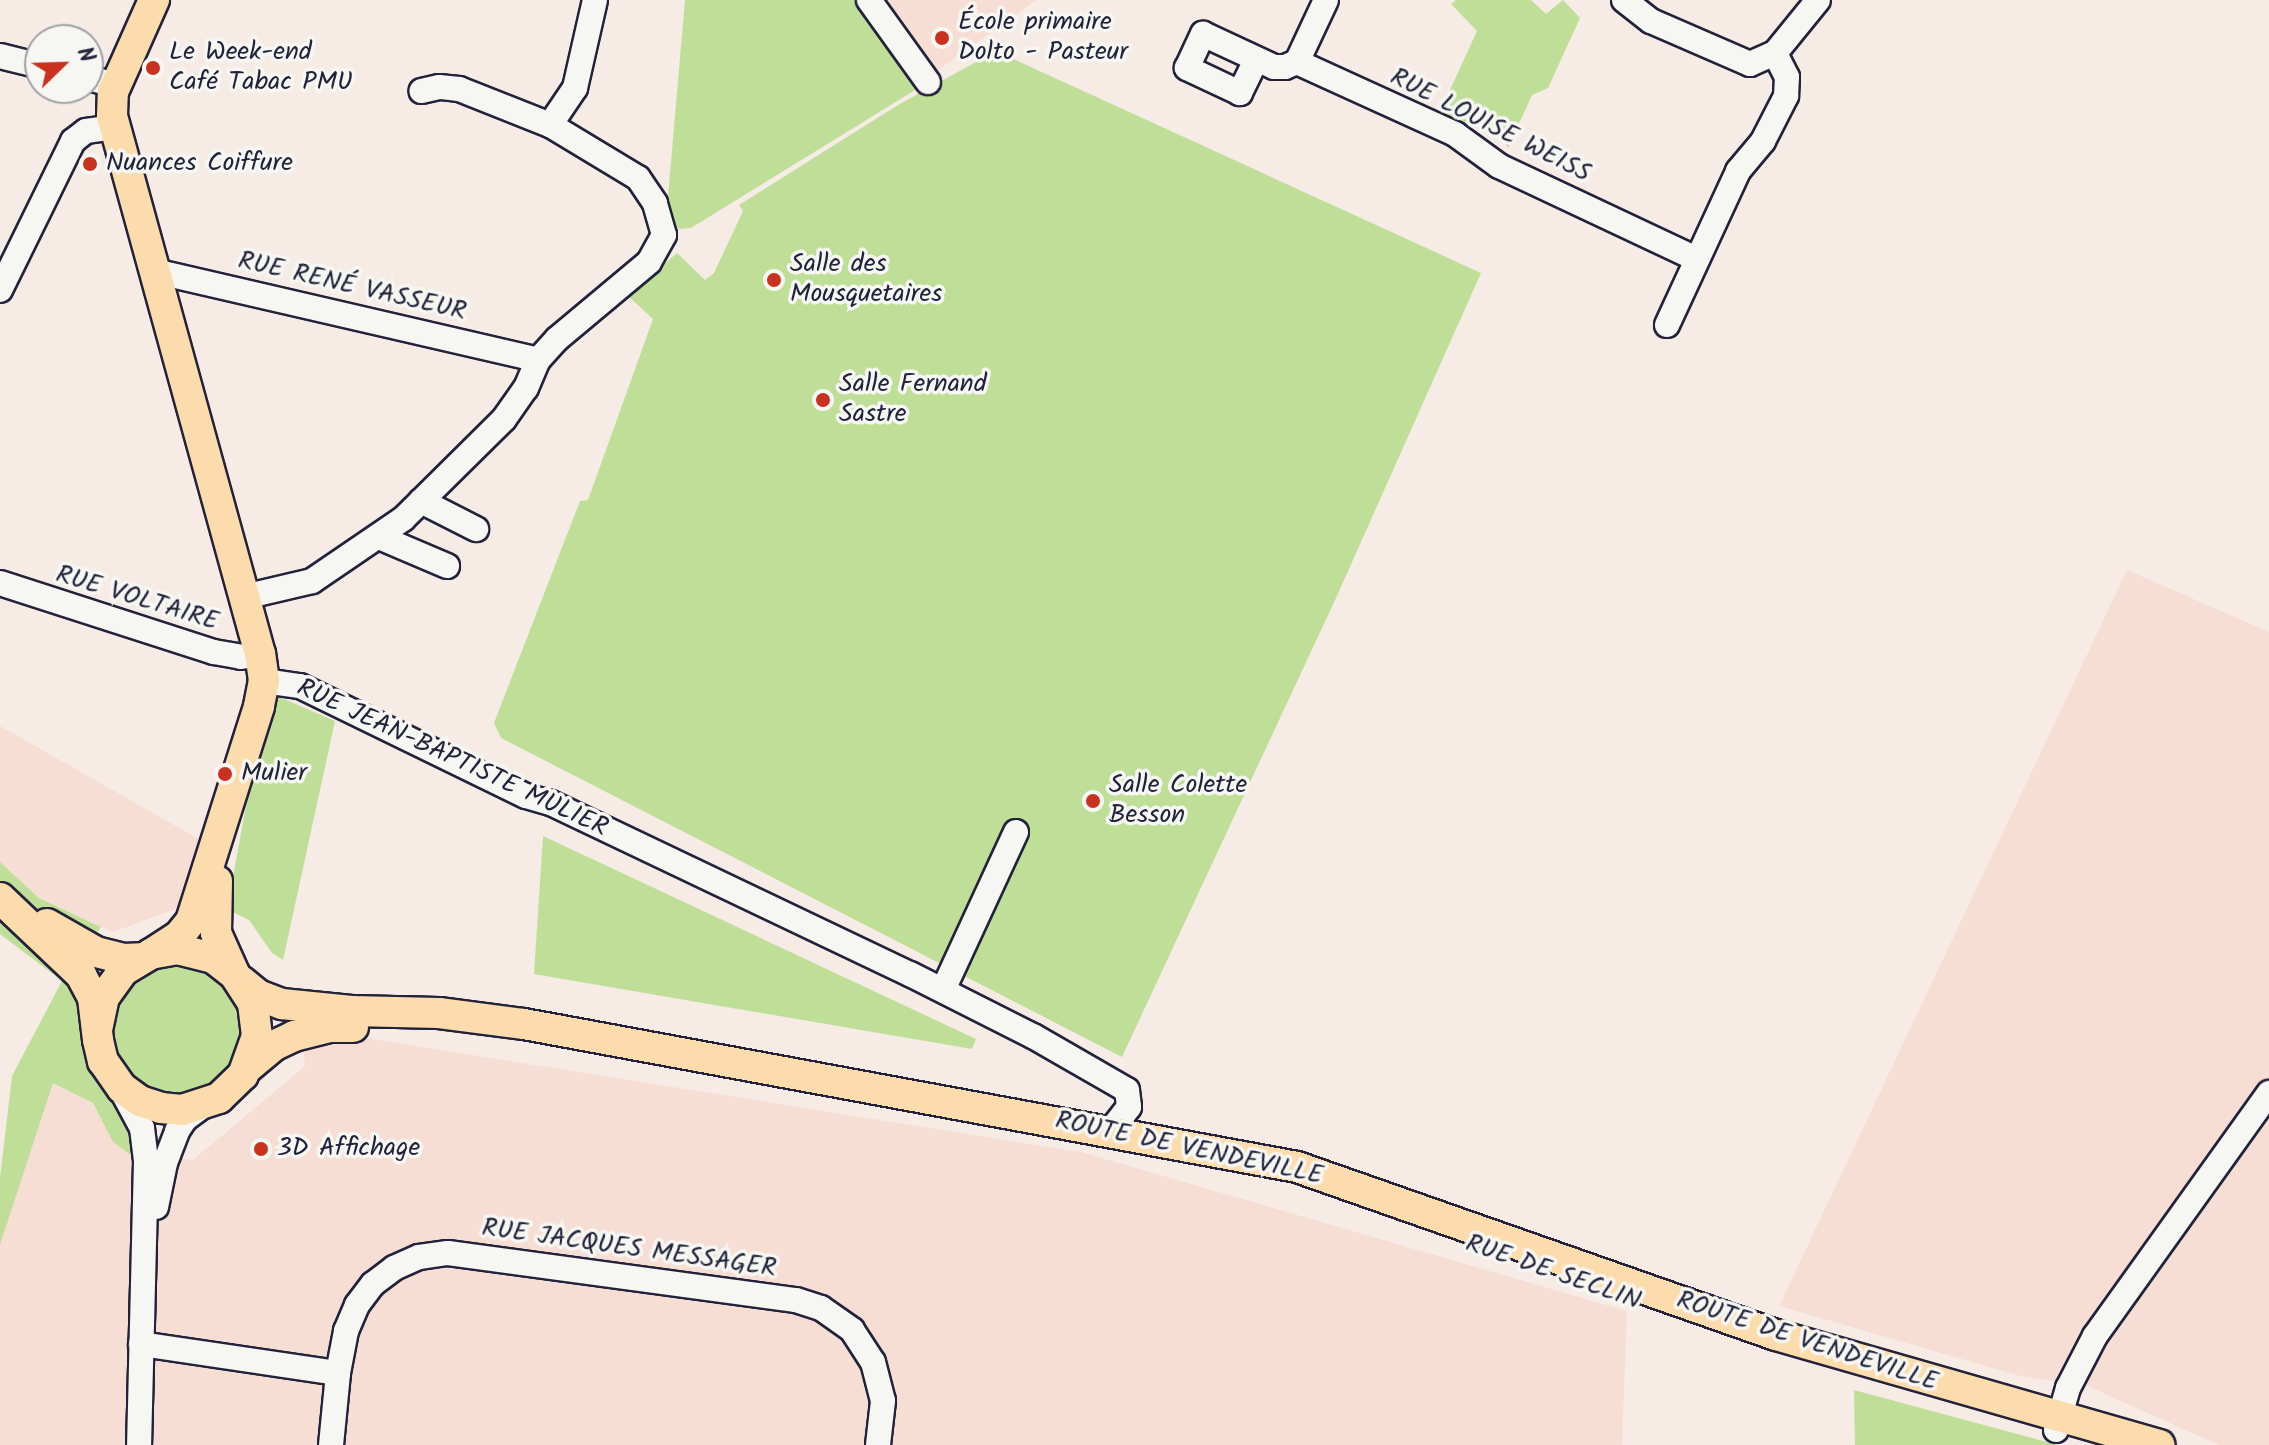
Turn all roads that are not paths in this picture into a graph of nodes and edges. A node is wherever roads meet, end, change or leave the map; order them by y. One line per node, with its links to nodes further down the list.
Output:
1 (154, 0): 14 (main road)
2 (595, 0): 15 (street)
3 (869, 0): 12 (street)
4 (1326, 0): 11 (street)
5 (1624, 0): 7 (street)
6 (1818, 0): 7 (street)
7 (1775, 53): 16 (street)
8 (0, 56): 10 (street)
9 (1256, 60): 11 (street, RUE LOUISE WEISS)
10 (24, 62)
11 (1297, 62): 16 (street, RUE LOUISE WEISS)
12 (928, 82)
13 (421, 91): 15 (street)
14 (107, 99): 17 (main road); 18 (street)
15 (550, 125): 20 (street)
16 (1697, 259): 19 (street)
17 (154, 271): 20 (street, RUE RENÉ VASSEUR); 26 (main road)
18 (0, 290)
19 (1667, 325)
20 (538, 360): 21 (street)
21 (421, 501): 22 (street); 23 (street)
22 (476, 529)
23 (379, 537): 24 (street); 26 (street)
24 (447, 566)
25 (0, 583): 27 (street, RUE VOLTAIRE)
26 (244, 597): 27 (main road)
27 (262, 667): 28 (main road); 33 (street, RUE JEAN-BAPTISTE MULIER)
28 (234, 788): 31 (main road); 32 (main road)
29 (1016, 832): 33 (street)
30 (3, 900): 31 (main road); 34 (main road)
31 (146, 956): 32 (main road); 34 (main road)
32 (238, 978): 35 (main road); 39 (main road, ROUTE DE VENDEVILLE)
33 (943, 990): 39 (street, RUE JEAN-BAPTISTE MULIER)
34 (97, 1029): 36 (main road)
35 (247, 1068): 38 (main road); 40 (main road, ROUTE DE VENDEVILLE)
36 (115, 1080): 38 (main road); 41 (street)
37 (2269, 1093): 44 (street)
38 (204, 1105): 41 (street)
39 (1110, 1131): 44 (main road, ROUTE DE VENDEVILLE)
40 (1454, 1238): 44 (main road, RUE DE SECLIN)
41 (144, 1293): 42 (street)
42 (141, 1344): 43 (street); 45 (street)
43 (338, 1373): 46 (street, RUE JACQUES MESSAGER); 47 (street, RUE JACQUES MESSAGER)
44 (2058, 1423): 48 (main road, RUE DE SECLIN); 49 (main road, ROUTE DE VENDEVILLE)
45 (139, 1445)
46 (331, 1445)
47 (878, 1445)
48 (2113, 1445)
49 (2160, 1445)

